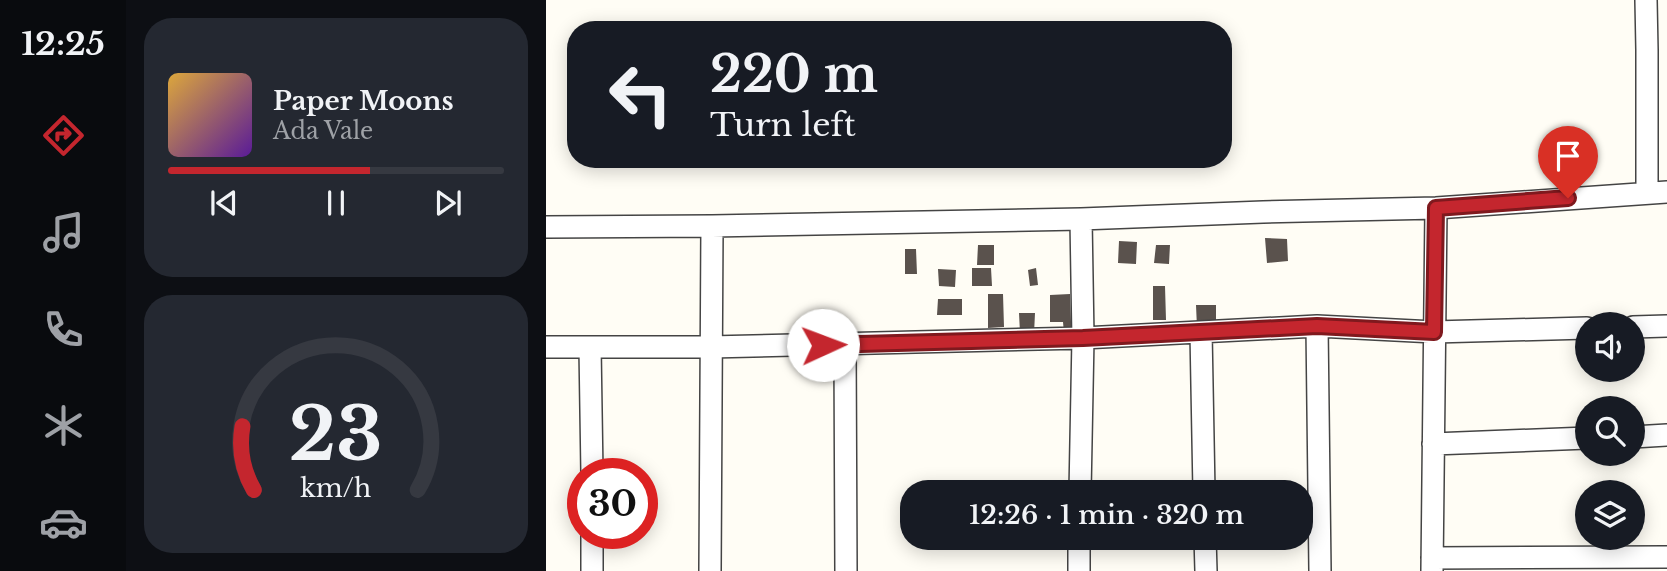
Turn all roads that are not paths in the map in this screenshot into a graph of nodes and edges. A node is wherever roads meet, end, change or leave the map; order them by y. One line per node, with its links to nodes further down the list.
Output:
1 (1646, 0): 2 (street)
2 (1657, 192): 3 (street)
3 (1436, 208): 4 (street); 12 (street)
4 (1081, 219): 5 (street); 13 (street)
5 (712, 226): 6 (street); 17 (street)
6 (546, 227)
7 (1317, 326): 11 (street); 12 (street); 37 (street)
8 (1667, 326): 9 (street)
9 (1645, 327)
10 (1575, 328): 12 (street)
11 (1201, 332): 13 (street); 24 (street)
12 (1434, 332): 21 (street)
13 (1083, 338): 14 (street); 23 (street)
14 (845, 344): 17 (street); 34 (street)
15 (546, 347): 16 (street)
16 (590, 347): 17 (street); 22 (street)
17 (710, 347): 33 (street)
18 (1667, 435): 19 (street)
19 (1645, 436)
20 (1575, 438): 21 (street)
21 (1433, 444): 29 (street)
22 (592, 458)
23 (1080, 480)
24 (1204, 480)
25 (592, 549): 32 (street)
26 (1079, 550): 35 (street)
27 (1205, 550): 36 (street)
28 (1667, 557): 31 (street)
29 (1432, 564): 30 (street)
30 (1500, 564): 31 (street)
31 (1618, 564)
32 (592, 571)
33 (710, 571)
34 (846, 571)
35 (1079, 571)
36 (1206, 571)
37 (1320, 571)

